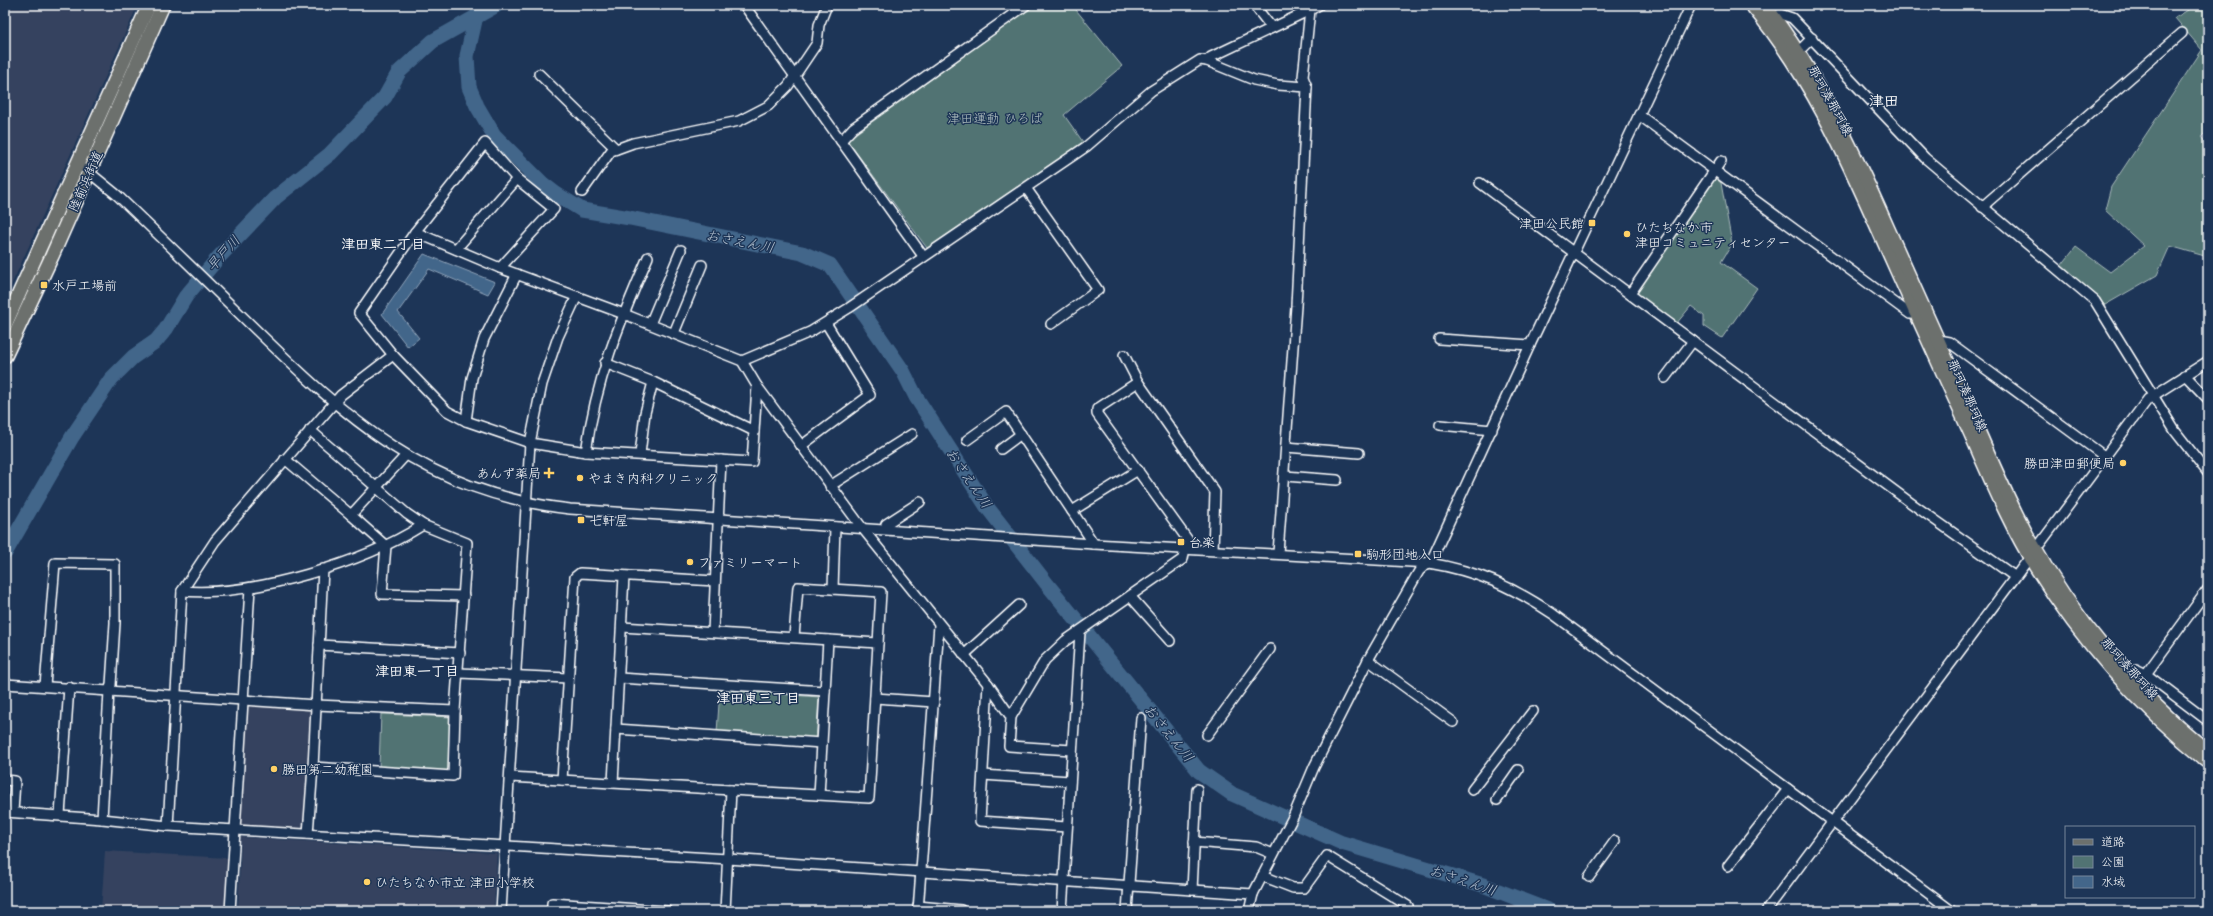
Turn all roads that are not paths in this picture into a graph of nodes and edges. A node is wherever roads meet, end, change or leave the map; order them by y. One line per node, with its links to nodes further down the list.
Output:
1 (149, 5): 25 (highway, 陸前浜街道)
2 (163, 5): 27 (highway, 陸前浜街道)
3 (744, 5): 19 (street)
4 (825, 5): 19 (street)
5 (1026, 5): 22 (street)
6 (1254, 5): 13 (street)
7 (1319, 5): 11 (street)
8 (1691, 5): 21 (street)
9 (1751, 5): 44 (main road, 那珂湊那珂線)
10 (1765, 5): 12 (main road, 那珂湊那珂線)
11 (1309, 7): 13 (street); 20 (street)
12 (1774, 16): 15 (street); 16 (main road, 那珂湊那珂線)
13 (1272, 28): 17 (street)
14 (2182, 33): 32 (street)
15 (1812, 38): 16 (street); 32 (street)
16 (1799, 51): 52 (main road, 那珂湊那珂線)
17 (1207, 61): 20 (street); 30 (street)
18 (539, 74): 23 (street)
19 (796, 76): 22 (street); 23 (street)
20 (1307, 88): 79 (street)
21 (1639, 115): 26 (street); 36 (street)
22 (841, 141): 37 (street)
23 (616, 149): 31 (street)
24 (1721, 160): 26 (street)
25 (77, 163): 27 (street); 49 (highway, 陸前浜街道)
26 (1714, 170): 42 (street); 44 (street)
27 (89, 172): 56 (highway, 陸前浜街道); 68 (street)
28 (517, 179): 33 (street); 34 (street); 40 (street)
29 (1480, 183): 36 (street)
30 (1026, 188): 37 (street); 48 (street)
31 (582, 192)
32 (1982, 207): 66 (street)
33 (415, 232): 34 (street); 55 (street)
34 (456, 249): 40 (street)
35 (681, 250): 47 (street)
36 (1574, 254): 42 (street); 54 (street)
37 (924, 256): 46 (street)
38 (648, 257): 45 (street)
39 (702, 266): 50 (street)
40 (500, 268): 41 (street)
41 (517, 274): 43 (street); 69 (street)
42 (1630, 294): 53 (street)
43 (577, 296): 45 (street); 77 (street)
44 (1916, 313): 107 (main road, 那珂湊那珂線)
45 (624, 314): 47 (street); 60 (street)
46 (826, 323): 58 (street); 78 (street)
47 (650, 324): 50 (street)
48 (1051, 324)
49 (5, 325)
50 (674, 333): 58 (street)
51 (1439, 339): 54 (street)
52 (1938, 340): 85 (street); 107 (main road, 那珂湊那珂線)
53 (1693, 341): 62 (street); 112 (street)
54 (1530, 345): 72 (street)
55 (393, 355): 68 (street); 69 (street)
56 (5, 356)
57 (1124, 356): 64 (street)
58 (742, 361): 65 (street)
59 (2208, 361): 61 (street)
60 (605, 362): 63 (street); 81 (street)
61 (2185, 376): 66 (street); 67 (street)
62 (1665, 378)
63 (653, 382): 73 (street); 83 (street)
64 (1138, 382): 88 (street); 106 (street)
65 (757, 386): 73 (street); 78 (street)
66 (2154, 396): 85 (street); 89 (street)
67 (2208, 399)
68 (334, 402): 71 (street); 84 (street)
69 (466, 421): 77 (street)
70 (1440, 425): 72 (street)
71 (310, 430): 86 (street); 93 (street)
72 (1492, 430): 109 (street)
73 (754, 431): 87 (street)
74 (912, 434): 92 (street)
75 (1021, 434): 76 (street); 80 (street); 96 (street)
76 (968, 440)
77 (530, 443): 81 (street); 94 (street)
78 (801, 446): 92 (street)
79 (1286, 447): 82 (street); 90 (street)
80 (1001, 449)
81 (586, 452): 83 (street)
82 (1359, 453)
83 (640, 454): 87 (street)
84 (406, 456): 93 (street); 94 (street)
85 (2104, 456): 107 (street)
86 (285, 458): 97 (street); 116 (street)
87 (721, 460): 98 (street)
88 (1138, 470): 96 (street); 105 (street)
89 (2208, 473)
90 (1285, 476): 91 (street); 108 (street)
91 (1337, 480)
92 (830, 486): 101 (street)
93 (377, 488): 97 (street); 99 (street)
94 (526, 502): 98 (street); 137 (street)
95 (920, 502): 102 (street)
96 (1072, 512): 103 (street)
97 (351, 514): 104 (street)
98 (718, 519): 100 (street); 113 (street)
99 (423, 526): 104 (street); 118 (street)
100 (835, 527): 101 (street); 115 (street)
101 (862, 529): 102 (street); 121 (street)
102 (884, 529): 103 (street)
103 (1094, 544): 105 (street)
104 (386, 546): 110 (street); 118 (street)
105 (1188, 548): 106 (street); 119 (street)
106 (1213, 549): 108 (street)
107 (2032, 552): 112 (street); 136 (main road, 那珂湊那珂線); 162 (main road, 那珂湊那珂線)
108 (1278, 553): 109 (street)
109 (1429, 563): 133 (street); 172 (street)
110 (323, 569): 114 (street); 129 (street)
111 (624, 576): 113 (street); 122 (street); 138 (street)
112 (2014, 576): 180 (street)
113 (715, 582): 123 (street)
114 (250, 588): 116 (street); 148 (street)
115 (833, 589): 125 (street); 128 (street)
116 (182, 591): 146 (street)
117 (2208, 591): 135 (street)
118 (464, 596): 131 (street)
119 (1130, 596): 124 (street); 127 (street)
120 (1019, 605): 132 (street)
121 (939, 625): 132 (street); 149 (street)
122 (622, 627): 123 (street); 139 (street)
123 (713, 632): 125 (street)
124 (1080, 632): 153 (street); 160 (street)
125 (794, 637): 126 (street)
126 (828, 640): 128 (street); 144 (street)
127 (1170, 641)
128 (878, 643): 147 (street)
129 (319, 645): 131 (street); 150 (street)
130 (1270, 649): 158 (street)
131 (460, 653): 134 (street)
132 (964, 655): 141 (street)
133 (1368, 660): 156 (street); 188 (street)
134 (459, 673): 137 (street); 151 (street)
135 (2146, 674): 136 (street); 155 (street)
136 (2129, 675): 161 (main road, 那珂湊那珂線)
137 (516, 676): 138 (street); 166 (street)
138 (568, 678): 168 (street)
139 (619, 678): 144 (street); 157 (street)
140 (5, 684): 142 (street)
141 (988, 684): 153 (street); 165 (street)
142 (45, 686): 143 (street); 145 (street)
143 (69, 687): 145 (street); 178 (street)
144 (825, 691): 159 (street)
145 (108, 692): 146 (street); 179 (street)
146 (177, 697): 148 (street); 181 (street)
147 (875, 698): 149 (street); 175 (street)
148 (243, 701): 150 (street); 183 (street)
149 (934, 702): 191 (street)
150 (316, 705): 151 (street); 163 (street)
151 (455, 711): 163 (street)
152 (1532, 711): 174 (street)
153 (1011, 717): 160 (street)
154 (1141, 718): 195 (street)
155 (2208, 721)
156 (1453, 722)
157 (616, 729): 159 (street); 170 (street)
158 (1207, 735)
159 (822, 743): 175 (street)
160 (1072, 750): 169 (street)
161 (2208, 751)
162 (2208, 762)
163 (313, 767): 184 (street)
164 (1518, 770): 176 (street)
165 (983, 775): 169 (street); 182 (street)
166 (510, 777): 168 (street); 187 (street)
167 (5, 780): 177 (street)
168 (562, 780): 170 (street)
169 (1070, 781): 182 (street)
170 (613, 783): 173 (street)
171 (1197, 789): 186 (street)
172 (1788, 789): 180 (street); 190 (street)
173 (731, 790): 175 (street); 189 (street)
174 (1472, 790)
175 (819, 795)
176 (1496, 800)
177 (9, 812): 178 (street)
178 (60, 815): 179 (street)
179 (102, 819): 181 (street)
180 (1833, 823): 210 (street); 211 (street)
181 (168, 826): 183 (street)
182 (1067, 827): 194 (street)
183 (235, 830): 184 (street); 202 (street)
184 (308, 834): 187 (street)
185 (1615, 841): 193 (street)
186 (1194, 842): 188 (street); 196 (street)
187 (506, 846): 189 (street); 203 (street)
188 (1273, 854): 192 (street)
189 (728, 859): 191 (street); 206 (street)
190 (1728, 866)
191 (920, 872): 194 (street); 200 (street)
192 (1262, 876): 197 (street); 198 (street)
193 (1589, 877)
194 (1064, 881): 195 (street); 207 (street)
195 (1129, 886): 196 (street); 208 (street)
196 (1192, 890): 197 (street)
197 (1253, 894): 209 (street)
198 (1408, 906)
199 (600, 909): 204 (street); 205 (street)
200 (918, 909): 201 (street)
201 (960, 910)
202 (230, 911)
203 (501, 911)
204 (552, 911)
205 (666, 911)
206 (725, 911)
207 (1062, 911)
208 (1127, 911)
209 (1249, 911)
210 (1766, 911)
211 (1952, 911)

